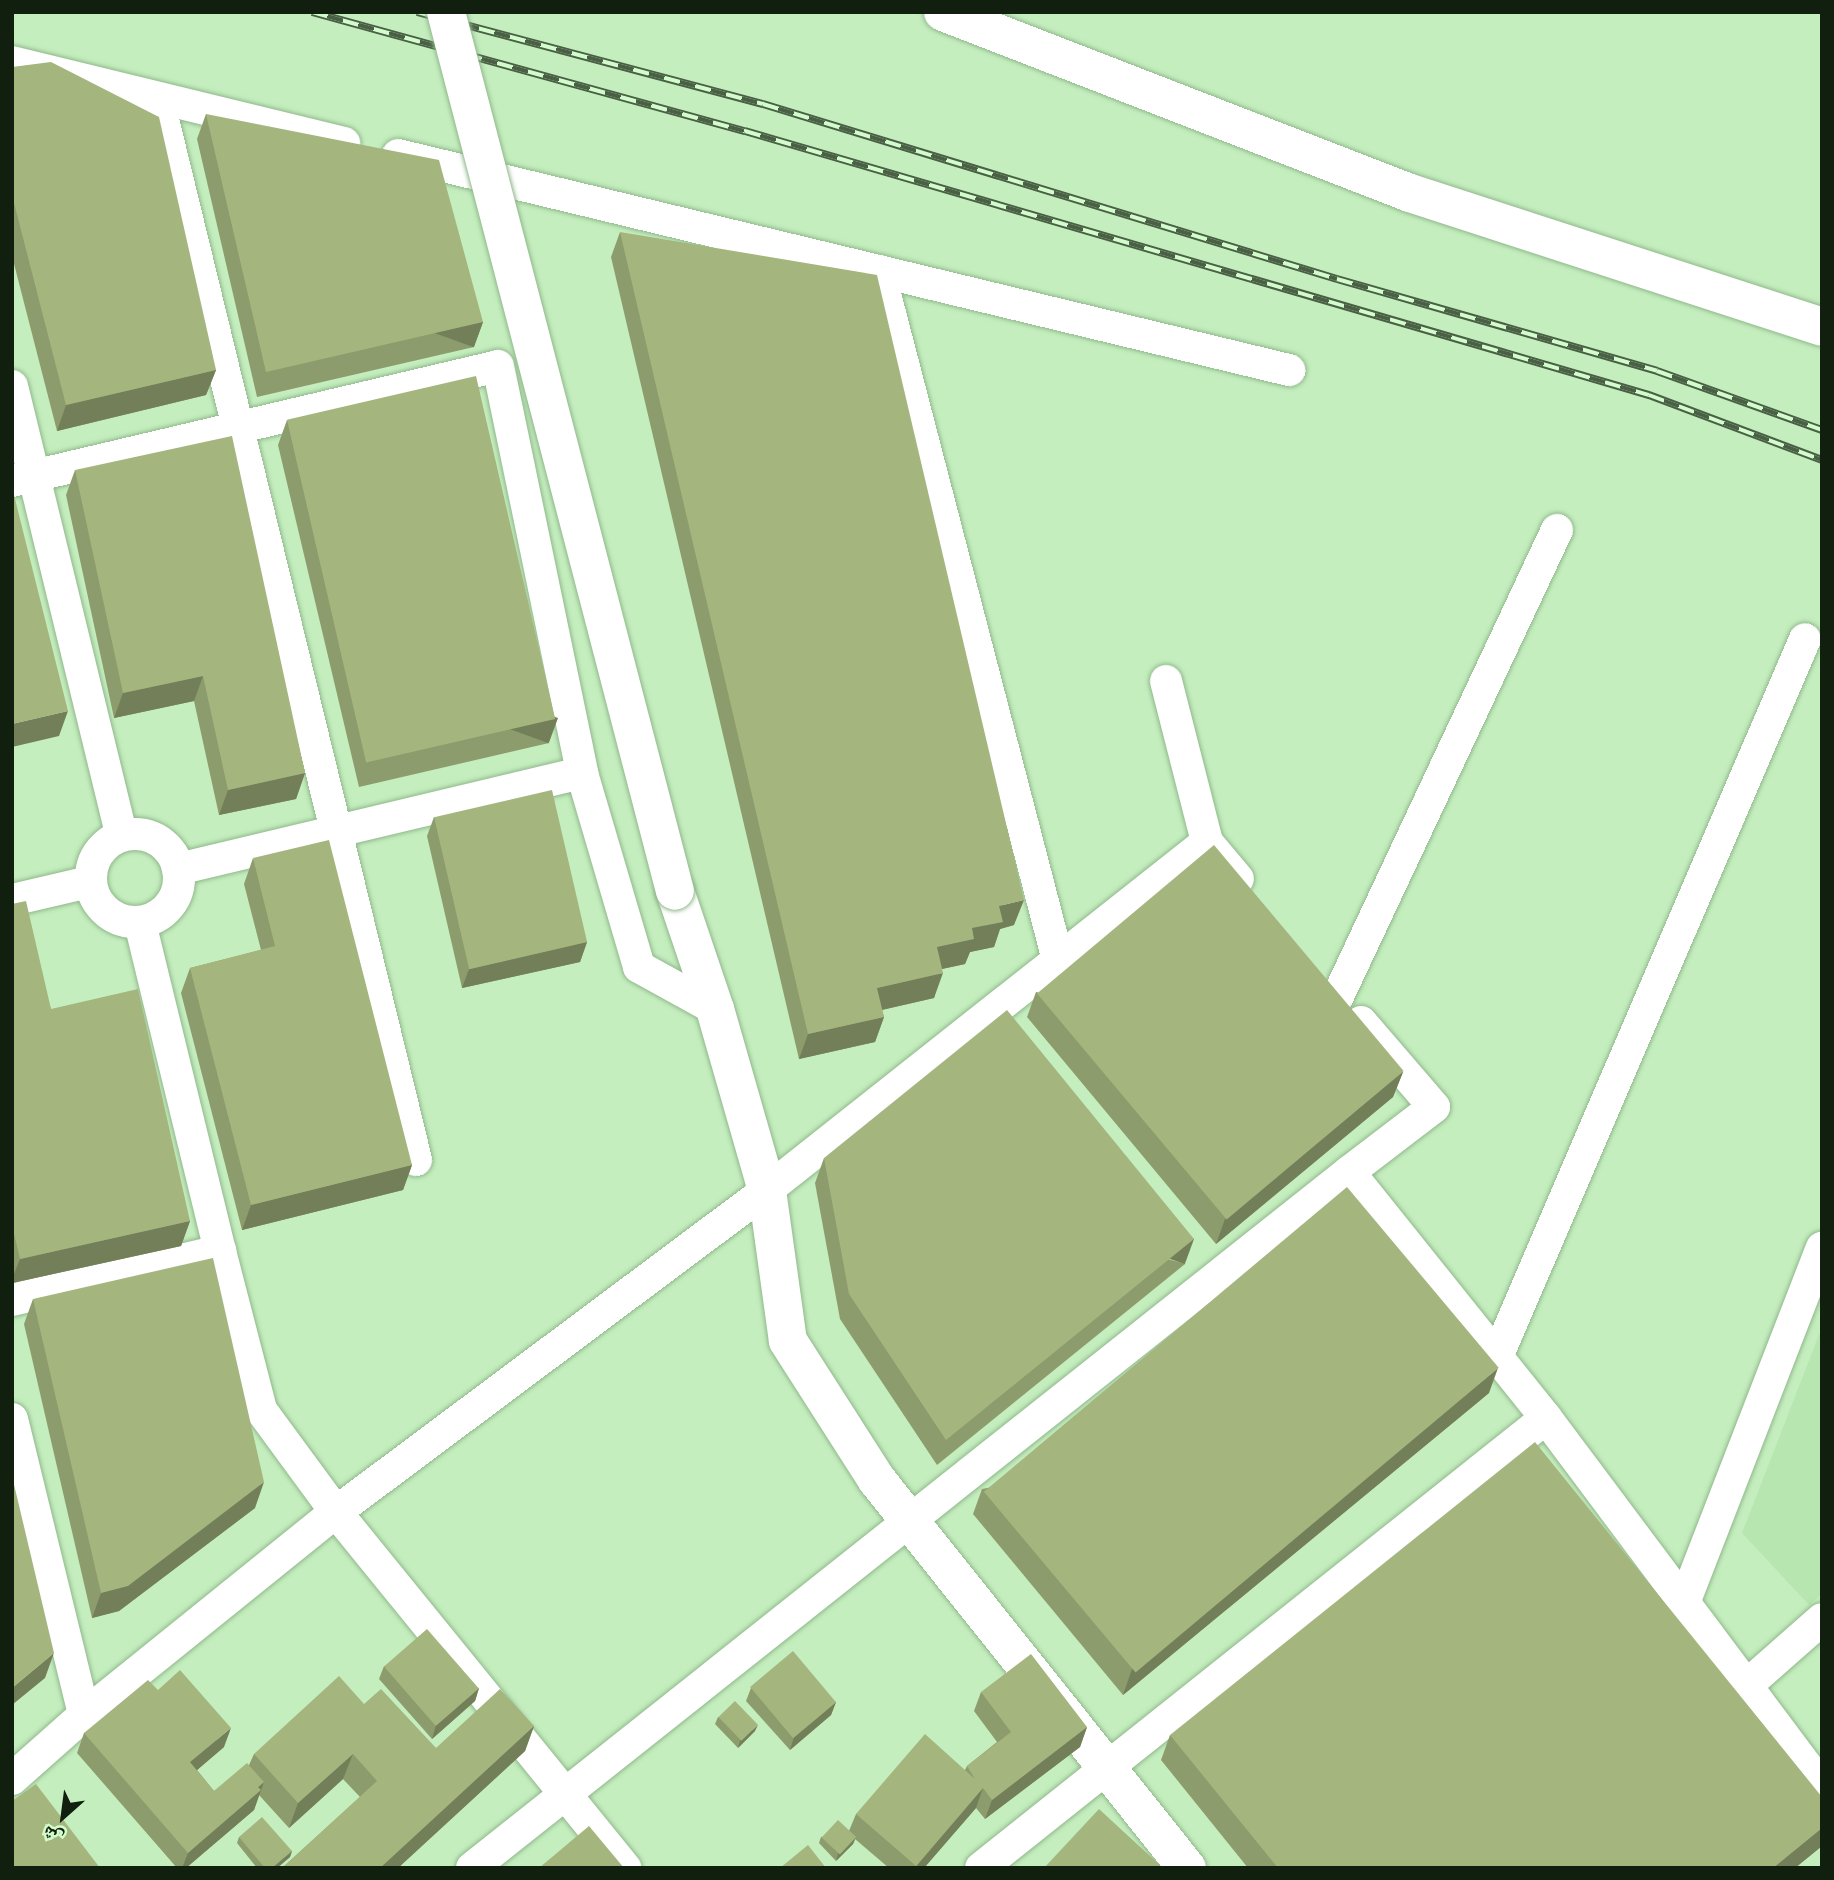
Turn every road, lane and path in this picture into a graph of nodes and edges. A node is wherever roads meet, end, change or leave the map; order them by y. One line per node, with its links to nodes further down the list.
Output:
1 (446, 12): 24 (main road, bridge)
2 (943, 12): 6 (main road)
3 (12, 62): 4 (street)
4 (158, 99): 5 (street); 9 (street)
5 (879, 271): 7 (street); 23 (street)
6 (1822, 327)
7 (1289, 370)
8 (12, 386): 10 (street)
9 (238, 427): 10 (street); 14 (street); 15 (street)
10 (23, 479): 16 (street)
11 (1557, 530): 26 (street)
12 (1805, 639): 31 (street)
13 (1166, 681): 17 (street)
14 (582, 773): 15 (street); 24 (street)
15 (336, 832): 18 (street); 25 (street)
16 (121, 834): 18 (street); 19 (street)
17 (1207, 842): 21 (street); 23 (street)
18 (178, 869): 22 (street)
19 (89, 882): 20 (street); 22 (street)
20 (12, 900)
21 (1259, 904)
22 (140, 923): 29 (street)
23 (1058, 960): 27 (street)
24 (715, 1009): 27 (main road)
25 (416, 1160)
26 (1349, 1172): 31 (street); 35 (street)
27 (767, 1190): 34 (street); 35 (main road)
28 (1822, 1248): 36 (street)
29 (219, 1251): 30 (street); 34 (street)
30 (12, 1300)
31 (1497, 1357): 32 (street)
32 (1546, 1418): 36 (street); 40 (street)
33 (12, 1419): 39 (street)
34 (336, 1512): 39 (street); 43 (street)
35 (909, 1520): 40 (main road); 43 (street)
36 (1684, 1604): 38 (street)
37 (1822, 1619): 38 (street)
38 (1746, 1686): 42 (street)
39 (84, 1715): 41 (street)
40 (1107, 1768): 46 (street); 47 (main road)
41 (24, 1781)
42 (1822, 1787)
43 (563, 1792): 44 (street); 45 (street)
44 (472, 1868)
45 (625, 1868)
46 (981, 1868)
47 (1187, 1868)

